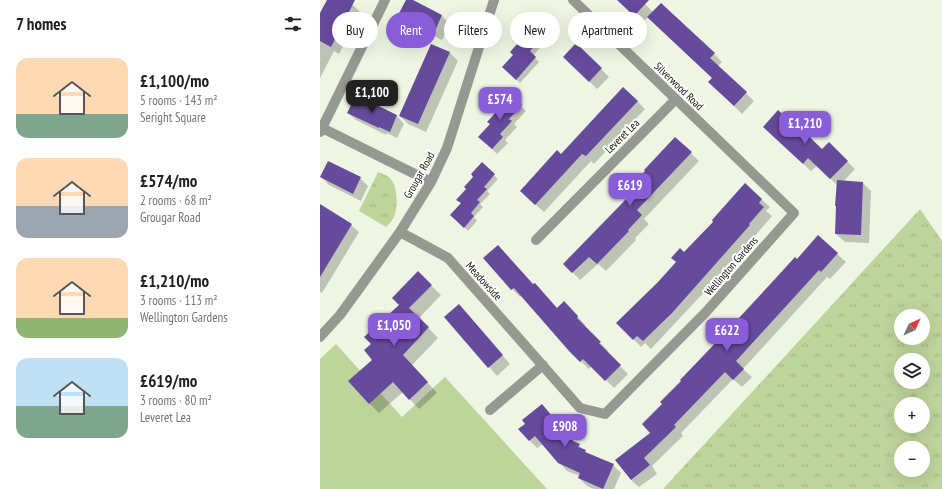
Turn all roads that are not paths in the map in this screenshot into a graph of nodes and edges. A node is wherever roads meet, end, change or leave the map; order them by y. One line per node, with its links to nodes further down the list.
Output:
1 (386, 0): 5 (street)
2 (494, 0): 7 (street, Grougar Road)
3 (573, 0): 4 (street, Silverwood Road)
4 (676, 99): 6 (street, Silverwood Road); 9 (street, Leveret Lea)
5 (321, 130): 7 (street)
6 (733, 155): 11 (street, Wellington Gardens)
7 (431, 182): 8 (street, Grougar Road)
8 (400, 232): 10 (street, Grougar Road); 11 (street, Meadowside)
9 (536, 240)
10 (320, 337)
11 (541, 363): 12 (street)
12 (490, 410)

